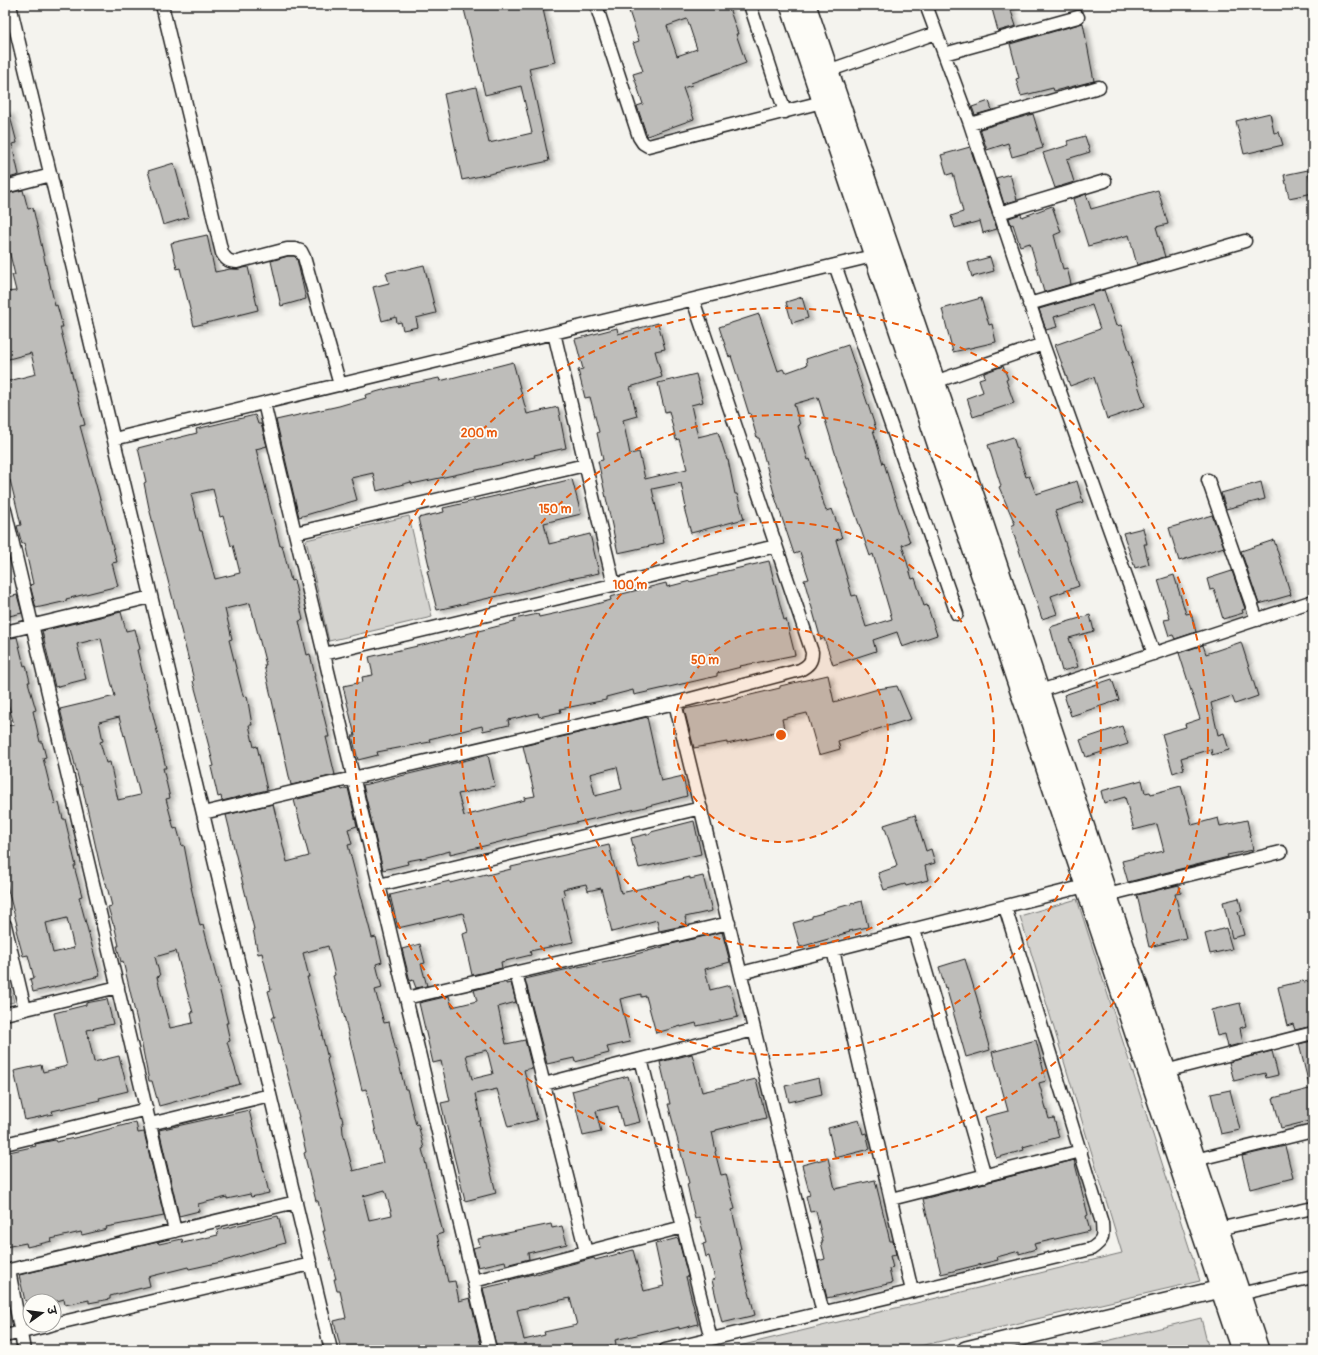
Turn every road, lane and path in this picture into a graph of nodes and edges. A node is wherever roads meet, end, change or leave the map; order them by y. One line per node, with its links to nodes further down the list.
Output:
1 (10, 5): 16 (street)
2 (162, 5): 27 (street)
3 (596, 5): 14 (street)
4 (750, 5): 14 (street)
5 (790, 5): 11 (main road)
6 (806, 5): 11 (main road)
7 (926, 5): 9 (street)
8 (1078, 17): 10 (street)
9 (936, 33): 10 (street); 11 (street)
10 (944, 54): 15 (street)
11 (821, 73): 13 (main road); 21 (main road)
12 (1099, 87): 15 (street)
13 (822, 102): 14 (street); 21 (main road)
14 (786, 112)
15 (970, 124): 19 (street)
16 (51, 175): 18 (street); 30 (street)
17 (1105, 181): 19 (street)
18 (5, 187)
19 (999, 213): 24 (street)
20 (1245, 241): 24 (street)
21 (882, 254): 22 (street); 28 (main road)
22 (835, 265): 23 (street); 39 (street)
23 (693, 300): 25 (street); 35 (street)
24 (1029, 304): 26 (street)
25 (554, 333): 27 (street); 31 (street)
26 (1043, 344): 28 (street); 44 (street)
27 (340, 385): 29 (street)
28 (926, 385): 45 (main road)
29 (264, 403): 30 (street); 34 (street)
30 (114, 439): 37 (street)
31 (586, 465): 34 (street); 36 (street)
32 (1208, 480): 40 (street)
33 (5, 510): 41 (street)
34 (295, 533): 43 (street)
35 (776, 546): 36 (street); 46 (street)
36 (614, 584): 43 (street)
37 (152, 597): 41 (street); 49 (street)
38 (1313, 601): 40 (street)
39 (957, 614)
40 (1257, 620): 44 (street)
41 (32, 625): 42 (street); 61 (street)
42 (5, 632)
43 (324, 654): 47 (street)
44 (1154, 654): 45 (street)
45 (1030, 694): 52 (main road); 53 (main road)
46 (675, 703): 47 (street); 48 (street)
47 (353, 778): 49 (street); 51 (street)
48 (700, 808): 51 (street); 55 (street)
49 (203, 813): 70 (street)
50 (1281, 852): 53 (street)
51 (379, 885): 62 (street)
52 (1085, 886): 54 (street); 89 (main road)
53 (1107, 895): 68 (main road)
54 (1004, 907): 57 (street); 75 (street)
55 (728, 923): 59 (street); 60 (street)
56 (5, 925): 63 (street)
57 (914, 930): 58 (street); 77 (street)
58 (833, 950): 60 (street); 78 (street)
59 (516, 973): 62 (street); 69 (street)
60 (741, 973): 65 (street)
61 (118, 987): 63 (street); 71 (street)
62 (406, 998): 88 (street)
63 (25, 1009): 64 (street)
64 (5, 1014)
65 (754, 1030): 67 (street); 91 (street)
66 (1313, 1033): 68 (street)
67 (641, 1059): 69 (street); 81 (street)
68 (1165, 1071): 76 (main road)
69 (544, 1084): 84 (street)
70 (270, 1095): 72 (street); 79 (street)
71 (147, 1109): 72 (street); 74 (street)
72 (150, 1124): 83 (street)
73 (1313, 1131): 76 (street)
74 (5, 1144)
75 (1081, 1151): 77 (street); 90 (street)
76 (1195, 1160): 82 (main road)
77 (985, 1176): 78 (street)
78 (891, 1199): 90 (street)
79 (296, 1202): 83 (street); 85 (street)
80 (1313, 1208): 82 (street)
81 (683, 1227): 84 (street); 95 (street)
82 (1218, 1229): 89 (main road)
83 (175, 1231): 86 (street)
84 (586, 1252): 88 (street)
85 (310, 1264): 92 (street); 97 (street)
86 (7, 1271): 93 (street)
87 (1313, 1277): 89 (street)
88 (474, 1281): 98 (street)
89 (1232, 1290): 100 (street); 101 (main road); 102 (main road)
90 (912, 1292): 91 (street)
91 (823, 1313): 95 (street)
92 (62, 1323)
93 (21, 1332): 94 (street); 96 (street)
94 (5, 1336)
95 (711, 1339): 99 (street)
96 (24, 1350)
97 (331, 1350)
98 (490, 1350)
99 (665, 1350)
100 (966, 1350)
101 (1241, 1350)
102 (1259, 1350)

